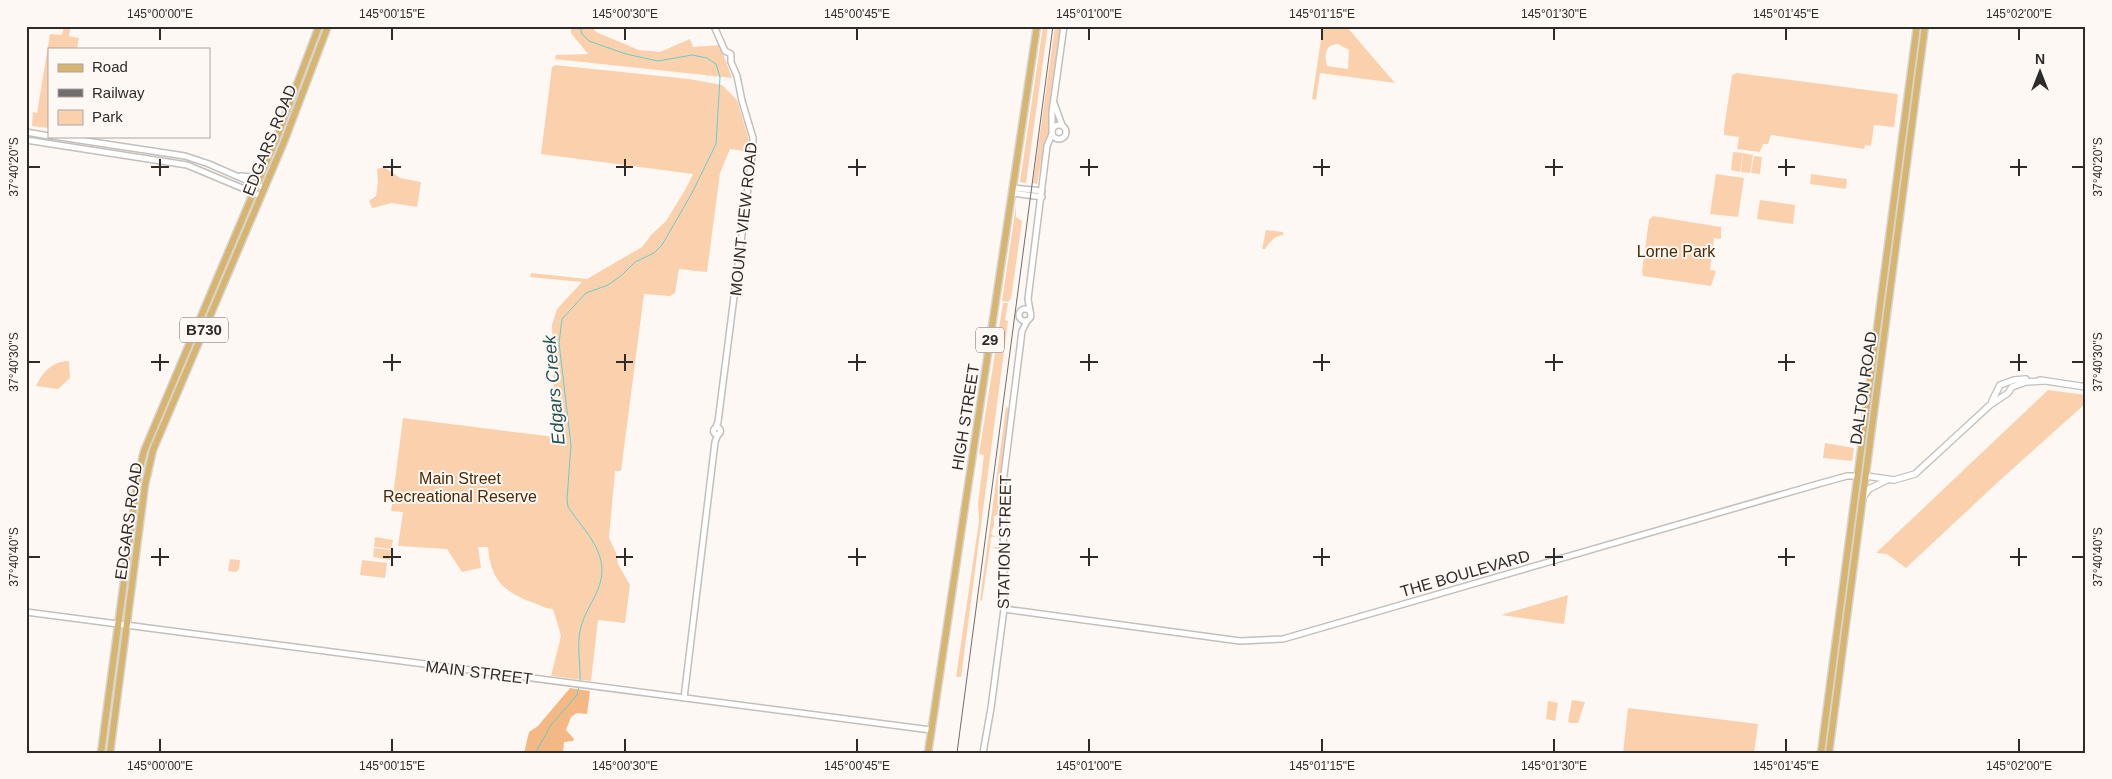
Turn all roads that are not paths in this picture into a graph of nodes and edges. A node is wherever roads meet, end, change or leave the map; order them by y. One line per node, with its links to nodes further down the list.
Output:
1 (319, 26): 22 (main road, EDGARS ROAD / B730)
2 (328, 26): 24 (main road, EDGARS ROAD / B730)
3 (714, 26): 54 (street, MOUNT VIEW ROAD)
4 (1037, 26): 25 (main road, HIGH STREET / 29)
5 (1064, 26): 10 (street)
6 (1917, 26): 8 (main road, DALTON ROAD)
7 (1925, 26): 9 (main road, DALTON ROAD)
8 (1912, 67): 9 (main road); 29 (main road, DALTON ROAD)
9 (1920, 68): 30 (main road, DALTON ROAD)
10 (1054, 100): 11 (street); 13 (street)
11 (1062, 126): 13 (street); 16 (street)
12 (26, 132): 14 (street)
13 (1052, 132): 16 (street); 19 (street)
14 (48, 136)
15 (66, 138): 18 (street)
16 (1058, 139): 19 (street)
17 (26, 140): 20 (street)
18 (153, 151): 20 (street); 21 (street)
19 (1047, 152): 27 (street)
20 (152, 159): 26 (street)
21 (233, 175): 22 (street); 23 (street)
22 (260, 176): 23 (main road, EDGARS ROAD / B730)
23 (256, 185): 24 (street); 26 (main road, EDGARS ROAD / B730)
24 (264, 188): 28 (main road, EDGARS ROAD / B730)
25 (1012, 190): 27 (street); 57 (main road, HIGH STREET / 29)
26 (253, 193): 28 (street); 52 (main road, EDGARS ROAD / B730)
27 (1042, 194): 31 (street)
28 (261, 196): 53 (main road, EDGARS ROAD / B730)
29 (1894, 199): 30 (main road); 34 (main road, DALTON ROAD)
30 (1902, 200): 35 (main road, DALTON ROAD)
31 (1028, 299): 32 (street); 33 (street)
32 (1022, 310): 33 (street); 36 (street)
33 (1030, 312): 37 (street)
34 (1879, 312): 35 (main road); 46 (main road, DALTON ROAD)
35 (1887, 313): 47 (main road, DALTON ROAD)
36 (1020, 318): 37 (street); 38 (street, STATION STREET)
37 (1027, 321): 38 (street, STATION STREET)
38 (1022, 331): 50 (street, STATION STREET)
39 (2043, 381): 40 (main road); 41 (main road); 43 (main road)
40 (2005, 383): 42 (main road); 43 (main road)
41 (2086, 387)
42 (1998, 389): 44 (main road); 45 (main road, THE BOULEVARD)
43 (2009, 390): 44 (main road)
44 (2004, 395): 45 (main road, THE BOULEVARD)
45 (1990, 405): 48 (main road, THE BOULEVARD)
46 (1857, 476): 47 (main road, THE BOULEVARD); 50 (street, THE BOULEVARD); 55 (main road, DALTON ROAD)
47 (1866, 476): 48 (main road, THE BOULEVARD); 49 (main road, DALTON ROAD)
48 (1889, 480): 49 (main road)
49 (1864, 497): 56 (main road, DALTON ROAD)
50 (1004, 609): 61 (street, STATION STREET)
51 (26, 612): 52 (street, MAIN STREET)
52 (118, 625): 53 (street, MAIN STREET); 58 (main road, EDGARS ROAD / B730)
53 (126, 626): 54 (street, MAIN STREET); 59 (main road, EDGARS ROAD / B730)
54 (684, 698): 57 (street, MAIN STREET)
55 (1824, 728): 56 (main road); 62 (main road, DALTON ROAD)
56 (1832, 729): 63 (main road, DALTON ROAD)
57 (931, 730): 60 (main road, HIGH STREET / 29)
58 (101, 753)
59 (110, 753)
60 (928, 753)
61 (983, 753)
62 (1821, 753)
63 (1829, 753)

